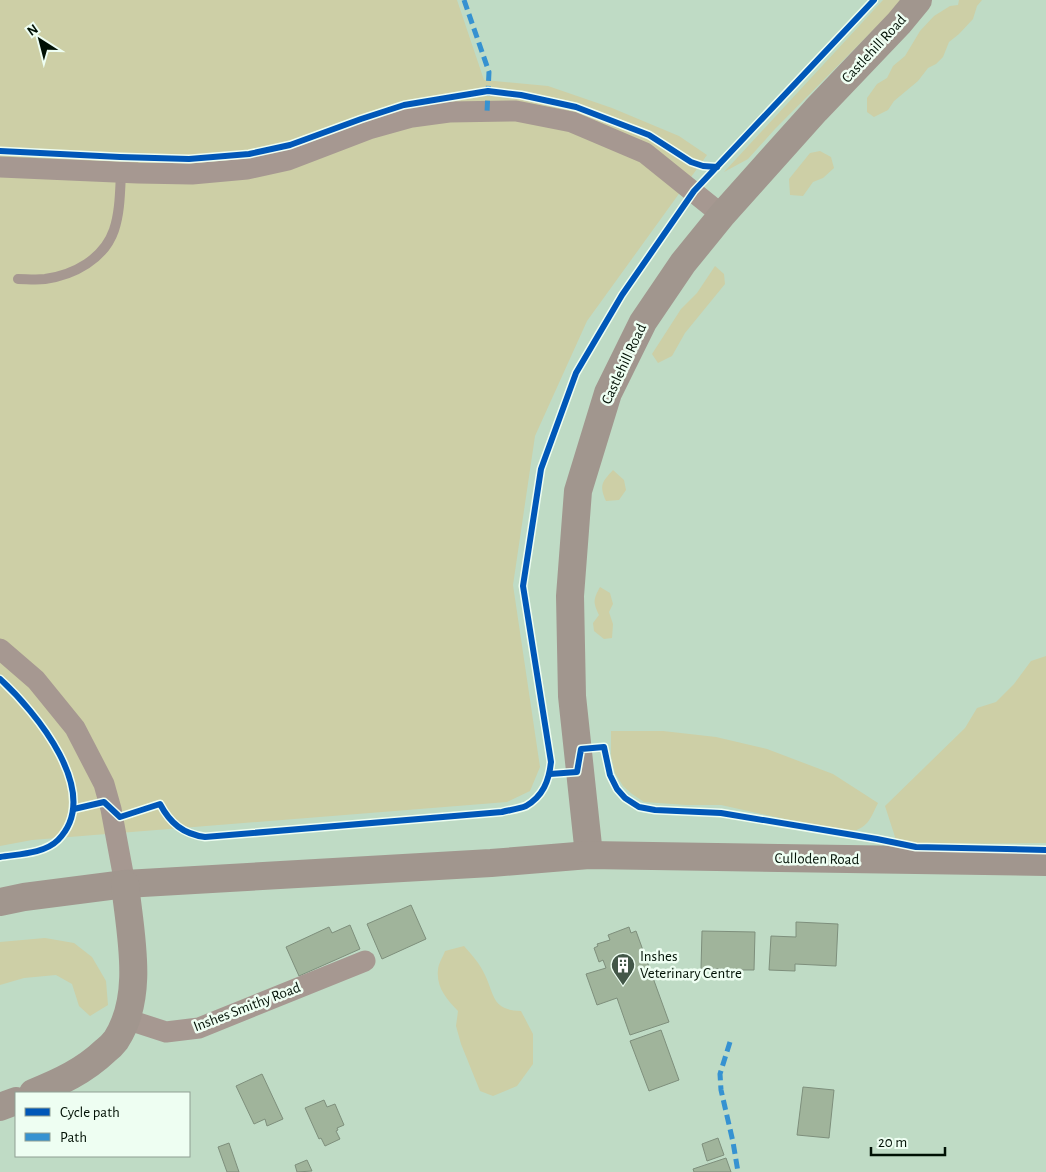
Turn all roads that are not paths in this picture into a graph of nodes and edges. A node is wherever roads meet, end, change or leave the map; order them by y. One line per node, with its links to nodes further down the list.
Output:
1 (918, 0): 4 (main road, Castlehill Road)
2 (0, 167): 3 (street)
3 (121, 173): 4 (street); 5 (lane)
4 (722, 215): 7 (main road, Castlehill Road)
5 (18, 279)
6 (0, 649): 9 (street)
7 (589, 855): 8 (main road, Culloden Road); 9 (main road, Culloden Road)
8 (1046, 862)
9 (125, 884): 10 (main road, Culloden Road); 12 (main road)
10 (0, 902)
11 (365, 961): 12 (street, Inshes Smithy Road)
12 (126, 1019): 13 (main road)
13 (35, 1092)
14 (15, 1101): 15 (main road)
15 (0, 1107)

